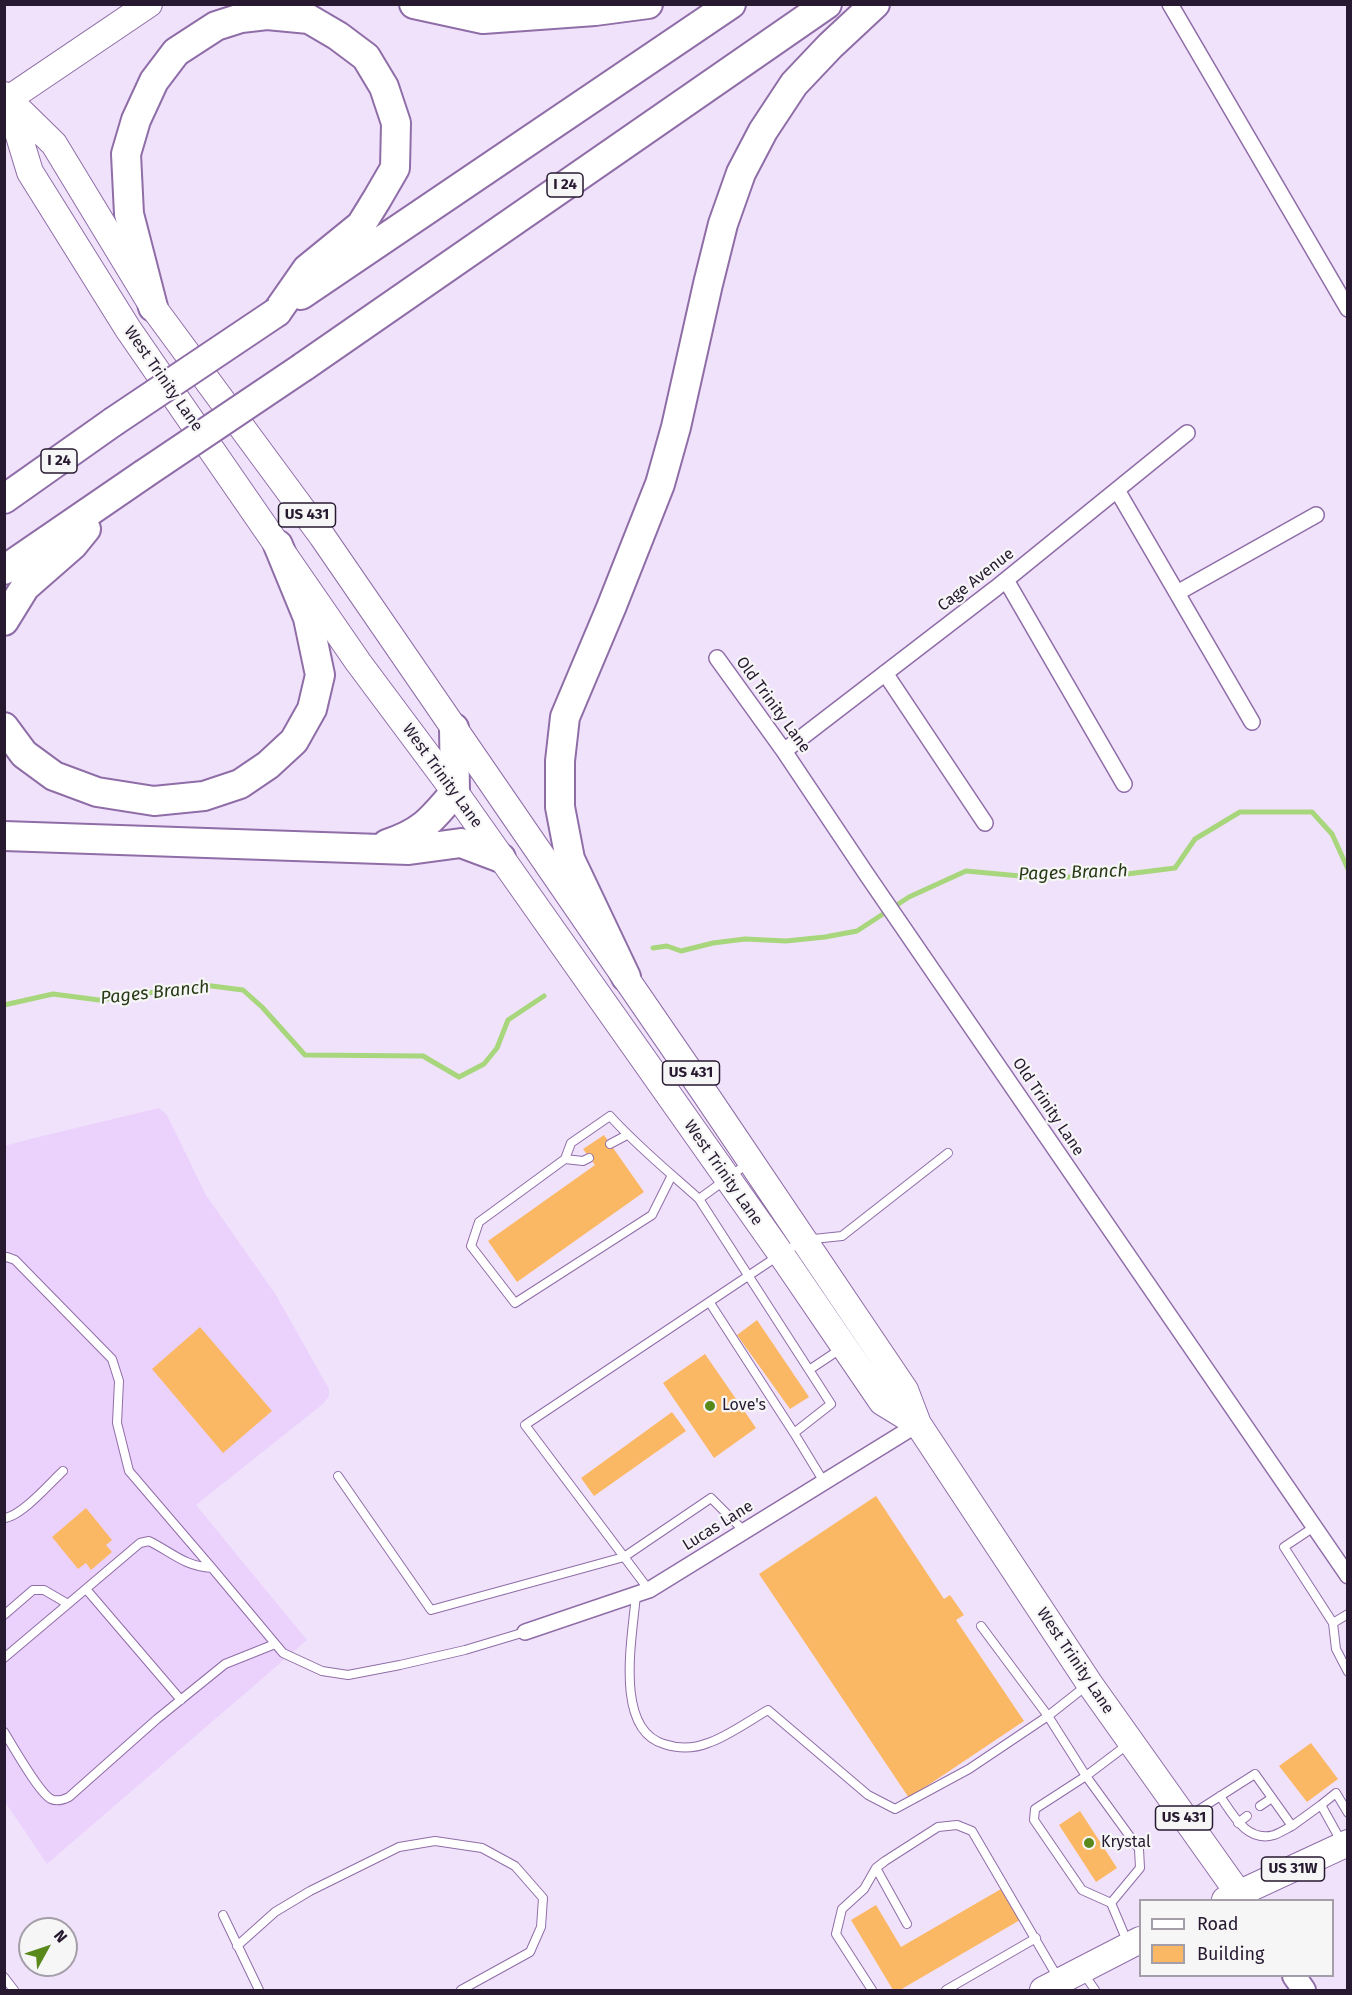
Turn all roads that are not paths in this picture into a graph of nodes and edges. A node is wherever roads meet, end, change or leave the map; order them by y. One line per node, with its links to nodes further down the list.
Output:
1 (149, 4): 8 (main road)
2 (414, 4): 3 (highway)
3 (648, 4)
4 (731, 4): 11 (highway, I 24)
5 (827, 4): 14 (highway, I 24, bridge)
6 (875, 4): 34 (highway)
7 (1170, 4): 10 (street)
8 (6, 99): 9 (main road, West Trinity Lane / US 431); 17 (main road, West Trinity Lane / US 431)
9 (153, 306): 11 (highway); 26 (main road, West Trinity Lane / US 431)
10 (1347, 309)
11 (277, 312): 15 (highway, I 24, bridge)
12 (1187, 433): 13 (street, Cage Avenue)
13 (1117, 490): 19 (street, Cage Avenue); 20 (street)
14 (112, 498): 18 (highway, I 24); 21 (highway)
15 (4, 499)
16 (1316, 515): 20 (street)
17 (278, 545): 25 (highway); 29 (main road, West Trinity Lane / US 431)
18 (4, 570)
19 (1006, 580): 23 (street, Cage Avenue); 28 (street)
20 (1177, 593): 24 (street)
21 (4, 621)
22 (717, 658): 27 (street, Old Trinity Lane)
23 (885, 673): 27 (street, Cage Avenue); 30 (street)
24 (1252, 722)
25 (4, 727)
26 (454, 728): 29 (highway); 34 (main road, West Trinity Lane / US 431)
27 (784, 750): 57 (street, Old Trinity Lane)
28 (1124, 784)
29 (455, 792): 32 (highway); 33 (main road, West Trinity Lane / US 431)
30 (984, 823)
31 (4, 836): 32 (highway)
32 (374, 849): 33 (highway)
33 (501, 858): 42 (main road, West Trinity Lane / US 431)
34 (626, 977): 40 (main road, West Trinity Lane / US 431)
35 (627, 1134): 36 (lane); 39 (lane); 41 (lane)
36 (610, 1144)
37 (948, 1153): 44 (lane)
38 (589, 1158): 39 (lane)
39 (566, 1159): 41 (lane)
40 (751, 1161): 42 (lane); 44 (main road, West Trinity Lane / US 431)
41 (672, 1175): 43 (lane)
42 (727, 1179): 43 (lane); 45 (main road, West Trinity Lane / US 431)
43 (699, 1200): 47 (lane)
44 (804, 1240): 45 (lane); 49 (main road, West Trinity Lane / US 431)
45 (781, 1254): 47 (lane); 49 (main road, West Trinity Lane / US 431)
46 (4, 1258): 60 (lane)
47 (749, 1275): 48 (lane); 50 (lane)
48 (710, 1303): 52 (lane); 59 (lane)
49 (855, 1340): 50 (lane); 51 (main road, West Trinity Lane / US 431)
50 (809, 1370): 52 (lane)
51 (918, 1424): 55 (street, Lucas Lane); 73 (main road, West Trinity Lane / US 431)
52 (794, 1433): 55 (lane)
53 (63, 1471): 56 (lane)
54 (338, 1476): 59 (lane)
55 (824, 1482): 58 (street, Lucas Lane)
56 (4, 1518)
57 (1314, 1527): 61 (street, Old Trinity Lane); 67 (lane)
58 (744, 1531): 59 (lane); 63 (street, Lucas Lane)
59 (624, 1557): 63 (lane)
60 (212, 1568): 62 (lane); 70 (lane)
61 (1347, 1576)
62 (86, 1589): 64 (lane); 74 (lane)
63 (642, 1592): 69 (street, Lucas Lane); 75 (lane)
64 (68, 1604): 66 (lane); 71 (lane)
65 (1347, 1614): 67 (lane)
66 (4, 1615)
67 (1333, 1623): 72 (lane)
68 (981, 1626): 75 (lane)
69 (525, 1632): 70 (lane)
70 (275, 1644): 74 (lane)
71 (4, 1658)
72 (1347, 1672)
73 (1089, 1683): 75 (lane); 77 (main road, West Trinity Lane / US 431)
74 (181, 1700): 76 (lane)
75 (1048, 1716): 78 (lane)
76 (4, 1732)
77 (1130, 1742): 78 (lane); 85 (main road, West Trinity Lane / US 431)
78 (1086, 1776): 91 (lane); 91 (lane)
79 (1220, 1796): 80 (lane); 85 (lane); 86 (lane)
80 (1272, 1798): 82 (lane); 87 (lane)
81 (1321, 1805): 83 (lane); 87 (lane); 88 (lane)
82 (1260, 1806)
83 (1347, 1813)
84 (1247, 1816): 86 (lane)
85 (1185, 1819): 90 (main road, West Trinity Lane / US 431)
86 (1238, 1823): 87 (lane)
87 (1292, 1826)
88 (1345, 1844): 90 (main road, US 31W)
89 (876, 1868): 93 (lane); 94 (lane); 103 (lane)
90 (1236, 1898)
91 (1111, 1903): 95 (lane)
92 (223, 1915): 96 (lane)
93 (907, 1924)
94 (1036, 1938): 99 (lane); 104 (lane)
95 (1135, 1943): 99 (main road)
96 (237, 1946): 101 (lane); 102 (lane)
97 (4, 1977): 100 (lane)
98 (1295, 1977): 105 (main road)
99 (1070, 1983)
100 (14, 1990)
101 (259, 1990)
102 (461, 1990)
103 (872, 1990)
104 (946, 1990)
105 (1304, 1990)

